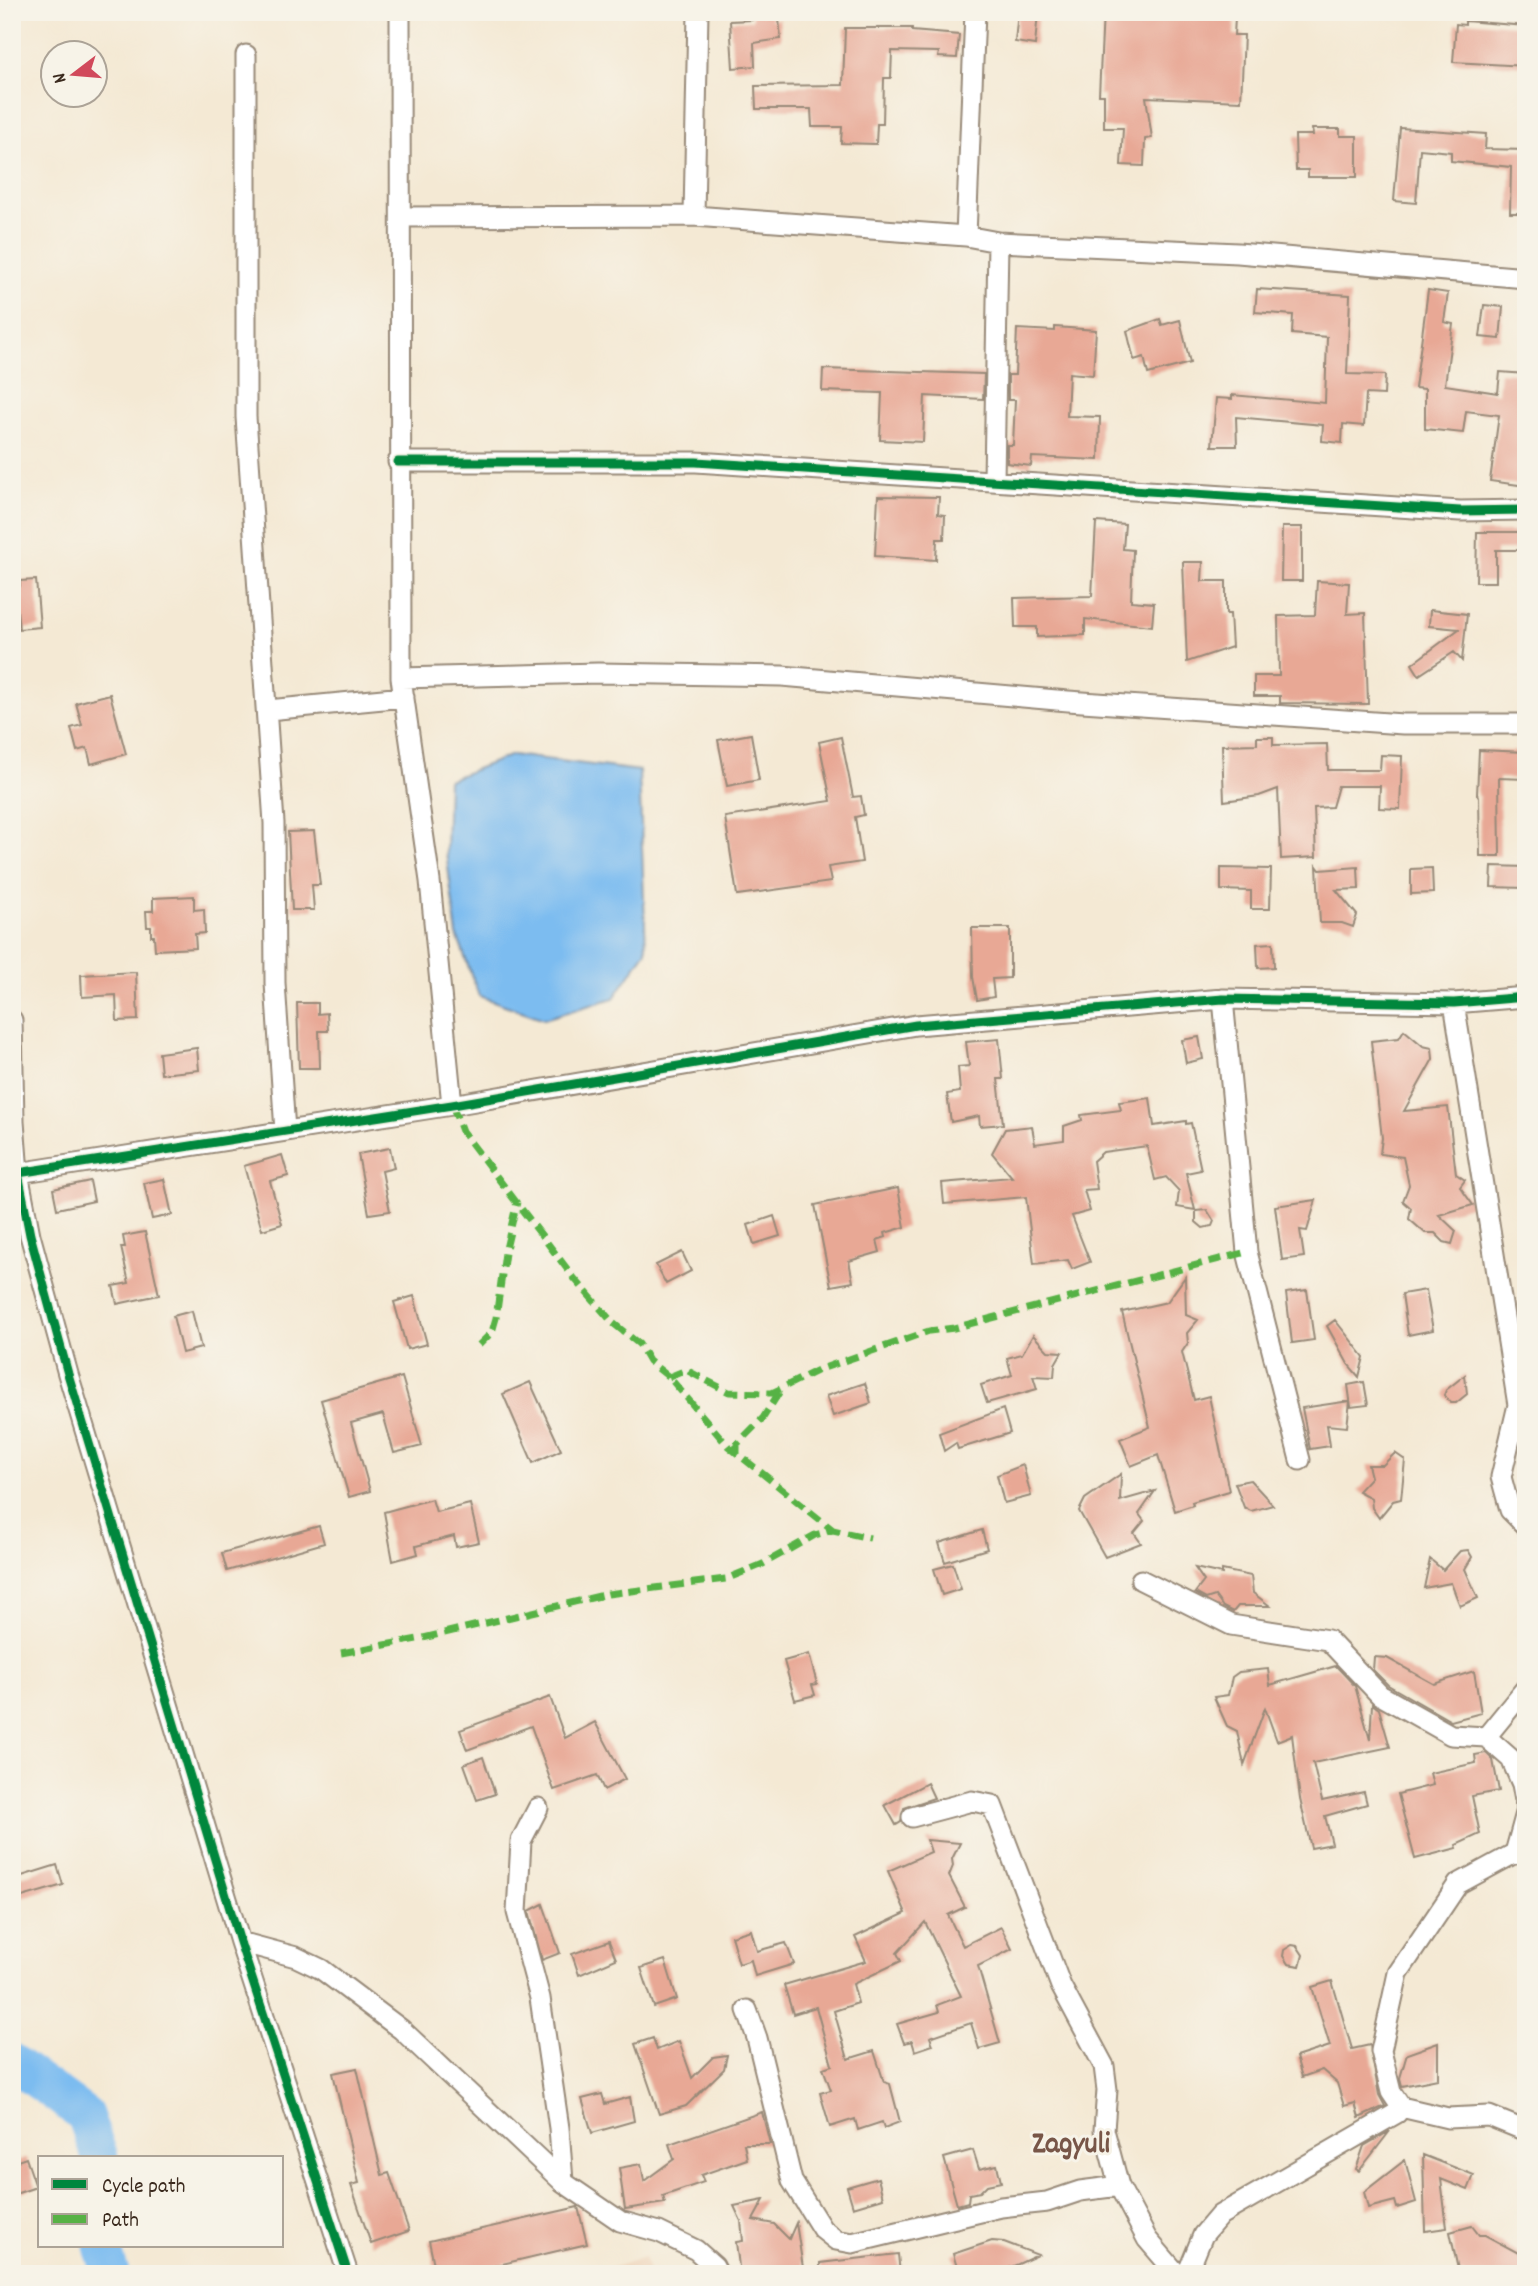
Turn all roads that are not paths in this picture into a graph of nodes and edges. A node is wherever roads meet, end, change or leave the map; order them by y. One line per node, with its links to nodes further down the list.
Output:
1 (400, 12): 6 (street)
2 (698, 12): 5 (street)
3 (975, 12): 7 (street)
4 (246, 55): 14 (street)
5 (694, 216): 6 (street); 7 (street)
6 (401, 217): 10 (street)
7 (967, 236): 8 (street)
8 (998, 242): 9 (street); 11 (street)
9 (1526, 278)
10 (398, 462): 11 (street); 13 (street)
11 (994, 480): 12 (street)
12 (1526, 510)
13 (402, 687): 14 (street); 15 (street); 20 (street)
14 (268, 710): 21 (street)
15 (1526, 724)
16 (1526, 997): 18 (street)
17 (1223, 999): 18 (street); 20 (street); 23 (street)
18 (1454, 1003): 24 (street)
19 (12, 1020): 22 (street)
20 (452, 1105): 21 (street)
21 (285, 1131): 22 (street)
22 (18, 1173): 33 (street)
23 (1300, 1460)
24 (1526, 1526)
25 (1141, 1580): 27 (street)
26 (1526, 1688): 27 (street)
27 (1486, 1737): 28 (street)
28 (1526, 1805)
29 (538, 1808): 37 (street)
30 (1526, 1813): 32 (street)
31 (912, 1817): 38 (street)
32 (1521, 1854): 35 (street)
33 (240, 1942): 37 (street); 39 (street)
34 (747, 2010): 38 (street)
35 (1401, 2107): 36 (street); 42 (street)
36 (1526, 2131)
37 (563, 2182): 40 (street)
38 (1119, 2186): 41 (street)
39 (348, 2274)
40 (718, 2274)
41 (1177, 2274)
42 (1186, 2274)

